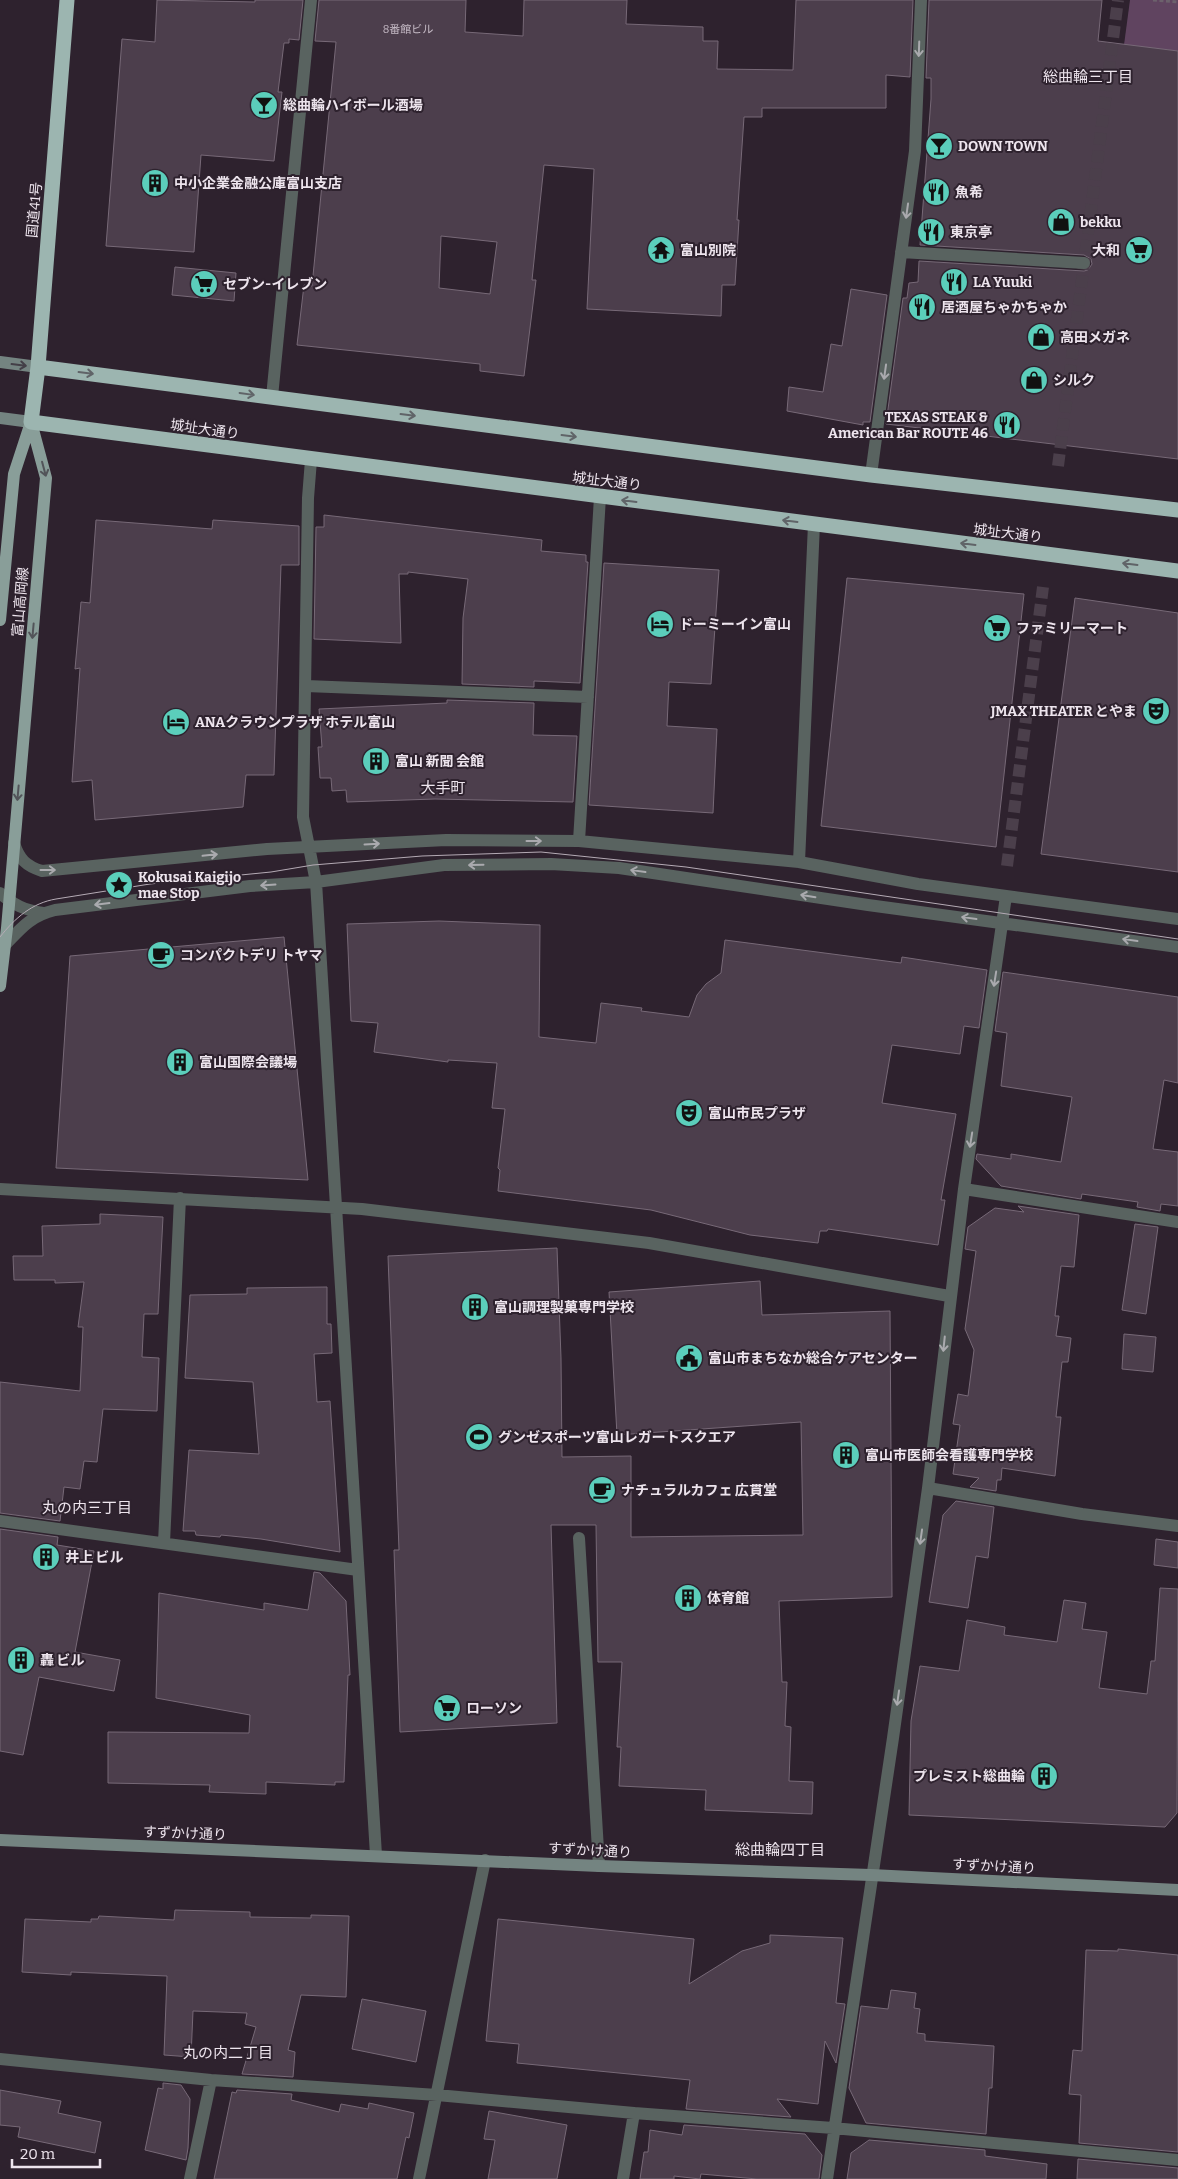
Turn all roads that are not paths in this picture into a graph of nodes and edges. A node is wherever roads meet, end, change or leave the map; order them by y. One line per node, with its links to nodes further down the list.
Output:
1 (67, 0): 7 (highway, 国道41号)
2 (311, 0): 8 (street)
3 (921, 0): 4 (street, one-way to 4)
4 (901, 252): 5 (street); 12 (street, one-way to 12)
5 (1084, 263)
6 (0, 362): 7 (street, one-way to 7)
7 (38, 367): 8 (highway, one-way to 8); 10 (highway, 国道41号)
8 (272, 398): 12 (highway, one-way to 12)
9 (0, 418): 10 (street)
10 (31, 422): 11 (highway, 城址大通り); 17 (main road, 富山高岡線); 21 (main road, 富山高岡線, one-way to 21)
11 (310, 460): 13 (highway, 城址大通り); 18 (street)
12 (872, 475): 14 (highway)
13 (600, 497): 15 (highway, 城址大通り, one-way to 13); 19 (street)
14 (1178, 510)
15 (814, 524): 16 (highway, 城址大通り, one-way to 15); 23 (street)
16 (1178, 571)
17 (0, 620)
18 (306, 686): 19 (street); 22 (street)
19 (588, 697): 20 (street)
20 (579, 841): 22 (street, one-way to 20); 23 (street)
21 (14, 843): 22 (street, one-way to 22); 26 (main road, 富山高岡線)
22 (310, 847): 24 (street)
23 (799, 862): 25 (street)
24 (316, 882): 27 (street, one-way to 27); 29 (street, one-way to 24); 36 (street)
25 (1006, 896): 28 (street); 29 (street)
26 (5, 897): 27 (street); 30 (main road, 富山高岡線)
27 (43, 913): 30 (street)
28 (1178, 919)
29 (1003, 923): 31 (street, one-way to 29); 34 (street, one-way to 34)
30 (5, 945): 32 (main road, 富山高岡線)
31 (1178, 947)
32 (0, 986)
33 (0, 1189): 35 (street)
34 (964, 1189): 37 (street); 38 (street)
35 (180, 1198): 36 (street); 43 (street)
36 (336, 1206): 38 (street); 44 (street)
37 (1178, 1222)
38 (949, 1296): 39 (street, one-way to 39)
39 (928, 1488): 41 (street); 49 (street, one-way to 49)
40 (0, 1521): 43 (street)
41 (1178, 1526)
42 (580, 1538): 48 (street)
43 (164, 1543): 44 (street)
44 (358, 1570): 46 (street)
45 (0, 1840): 46 (street, すずかけ通り)
46 (376, 1856): 47 (street, すずかけ通り)
47 (485, 1860): 48 (street, すずかけ通り); 53 (street)
48 (598, 1866): 49 (street, すずかけ通り)
49 (872, 1875): 50 (street, すずかけ通り); 55 (street)
50 (1178, 1890)
51 (0, 2059): 52 (street)
52 (211, 2080): 53 (street); 57 (street)
53 (437, 2095): 54 (street); 58 (street)
54 (634, 2113): 55 (street); 59 (street)
55 (833, 2128): 56 (street); 60 (street)
56 (1178, 2160)
57 (190, 2179)
58 (419, 2179)
59 (623, 2179)
60 (827, 2179)

